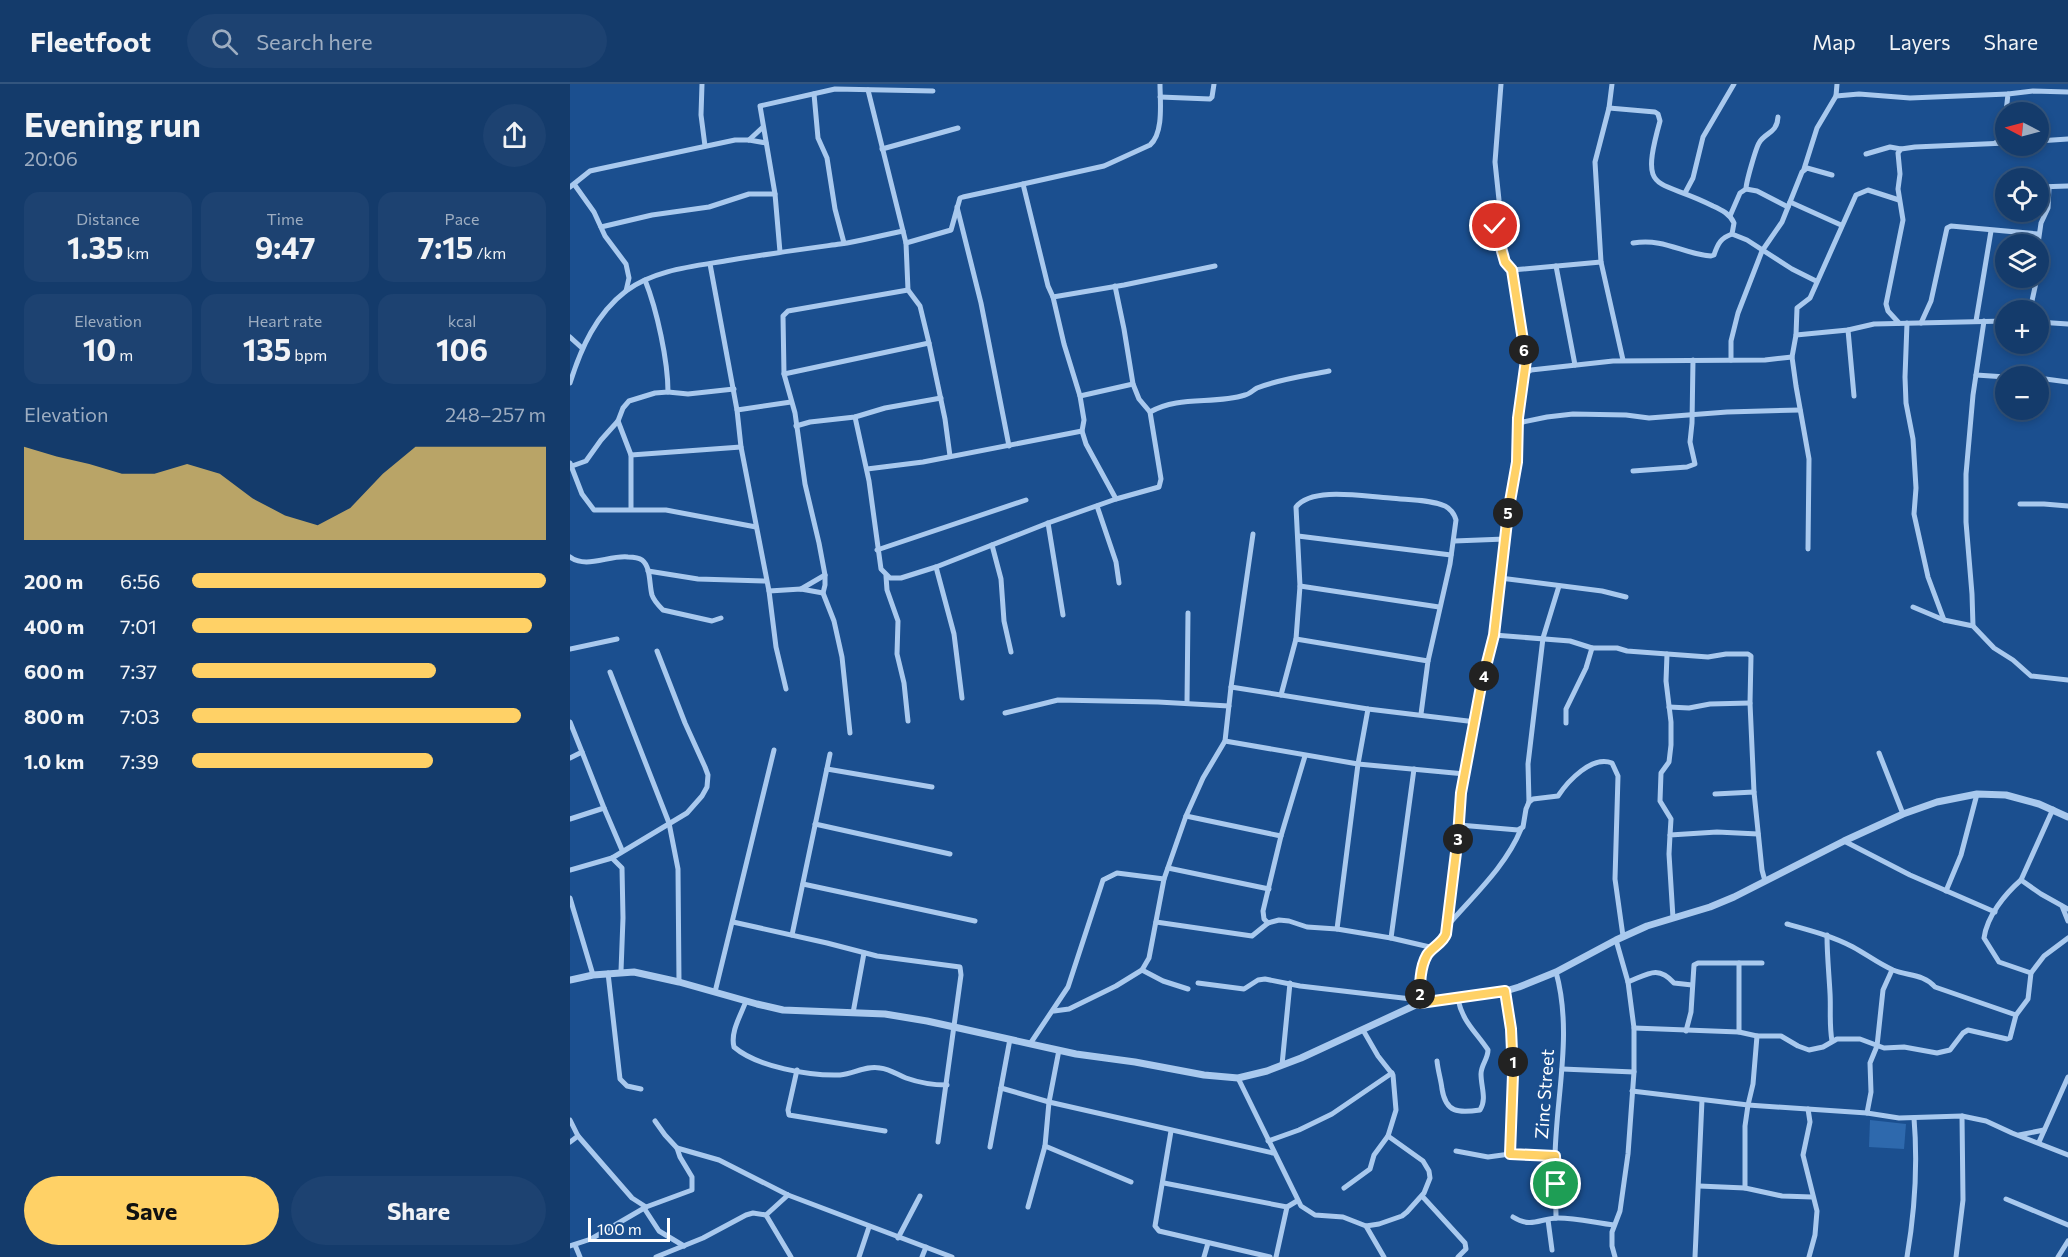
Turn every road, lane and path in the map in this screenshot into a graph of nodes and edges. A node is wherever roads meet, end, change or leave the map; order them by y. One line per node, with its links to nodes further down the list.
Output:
1 (702, 84): 27 (street)
2 (1160, 84): 16 (street)
3 (1214, 84): 16 (street)
4 (1502, 84): 60 (street)
5 (1612, 84): 18 (street)
6 (1734, 84): 38 (street)
7 (1837, 84): 15 (street)
8 (2025, 84): 11 (street)
9 (868, 90): 10 (street); 13 (street); 28 (street)
10 (933, 91)
11 (2025, 92): 12 (street); 14 (street)
12 (2068, 92)
13 (814, 94): 20 (street); 51 (street)
14 (2008, 94): 15 (street); 17 (street)
15 (1836, 96): 31 (street)
16 (1160, 97): 33 (street)
17 (2007, 102)
18 (1609, 108): 38 (street); 56 (street)
19 (1778, 117): 37 (street)
20 (763, 127): 23 (street); 25 (street)
21 (958, 128): 28 (street)
22 (2068, 139): 24 (street)
23 (749, 140): 25 (street); 27 (street)
24 (2049, 140)
25 (766, 143): 39 (street)
26 (1993, 143): 29 (street)
27 (705, 146): 34 (street)
28 (882, 149): 47 (street)
29 (1901, 149): 30 (street); 40 (street)
30 (1866, 154)
31 (1804, 169): 32 (street); 41 (street)
32 (1832, 175)
33 (1023, 184): 42 (street); 66 (street)
34 (572, 186): 46 (street)
35 (2068, 186): 36 (street)
36 (2049, 188)
37 (1746, 189): 41 (street); 43 (street)
38 (1685, 193): 43 (street)
39 (775, 194): 46 (street); 55 (street)
40 (1899, 200): 45 (street); 70 (street)
41 (1789, 204): 45 (street); 54 (street)
42 (957, 207): 52 (street); 109 (street)
43 (1730, 216): 49 (street)
44 (2043, 222): 50 (street)
45 (1841, 225): 62 (street)
46 (601, 227): 65 (street)
47 (903, 231): 51 (street); 52 (street)
48 (1991, 231): 50 (street); 67 (street); 72 (street)
49 (1732, 234): 53 (street); 54 (street)
50 (2038, 234)
51 (844, 243): 55 (street)
52 (906, 243): 64 (street)
53 (1633, 243)
54 (1762, 250): 62 (street); 83 (street)
55 (780, 252): 57 (street)
56 (1600, 262): 59 (street); 81 (street)
57 (710, 264): 61 (street); 94 (street)
58 (1215, 266): 63 (street)
59 (1556, 266): 60 (street); 84 (street)
60 (1512, 270): 86 (street)
61 (645, 280): 65 (street); 95 (street)
62 (1816, 281): 76 (street)
63 (1115, 286): 66 (street); 93 (street)
64 (908, 290): 78 (street); 87 (street)
65 (626, 291): 79 (street)
66 (1053, 297): 96 (street)
67 (1976, 321): 68 (street); 72 (street)
68 (1984, 321): 69 (street); 88 (street)
69 (1995, 321)
70 (1899, 323): 71 (street); 75 (street)
71 (1907, 323): 72 (street); 151 (street)
72 (1921, 323)
73 (2049, 323): 74 (street)
74 (2068, 324)
75 (1848, 330): 76 (street); 97 (street)
76 (1796, 335): 80 (street)
77 (570, 337): 79 (street)
78 (929, 343): 87 (street); 98 (street)
79 (582, 348): 92 (street)
80 (1792, 357): 83 (street); 101 (street)
81 (1623, 360): 82 (street); 84 (street)
82 (1693, 360): 83 (street); 103 (street)
83 (1731, 360)
84 (1575, 365): 86 (street)
85 (1329, 371): 102 (street)
86 (1526, 373): 106 (street)
87 (784, 374): 99 (street)
88 (1976, 375): 89 (street); 152 (street)
89 (1995, 376)
90 (2049, 379): 91 (street)
91 (2068, 382)
92 (570, 383)
93 (1133, 384): 96 (street); 102 (street)
94 (734, 389): 95 (street); 100 (street)
95 (668, 392): 105 (street)
96 (1080, 396): 108 (street)
97 (1854, 396)
98 (941, 398): 104 (street); 112 (street)
99 (791, 402): 100 (street); 107 (street)
100 (737, 410): 110 (street)
101 (1800, 411): 103 (street); 129 (street)
102 (1150, 412): 116 (street)
103 (1692, 414): 106 (street); 115 (street)
104 (855, 417): 107 (street); 114 (street)
105 (618, 421): 111 (street); 113 (street)
106 (1518, 423): 126 (street)
107 (796, 426): 135 (street)
108 (1082, 431): 109 (street); 116 (street)
109 (1009, 446): 112 (street)
110 (741, 447): 111 (street); 123 (street)
111 (631, 455): 121 (street)
112 (950, 456): 114 (street)
113 (571, 464): 121 (street)
114 (867, 468): 130 (street)
115 (1633, 471)
116 (1116, 499): 119 (street)
117 (1026, 500): 130 (street)
118 (2020, 504): 120 (street)
119 (1097, 506): 122 (street); 139 (street)
120 (2068, 506)
121 (631, 509): 123 (street)
122 (1047, 523): 128 (street); 149 (street)
123 (756, 527): 138 (street)
124 (1253, 534): 165 (street)
125 (1298, 536): 127 (street); 131 (street); 140 (street)
126 (1504, 539): 127 (street); 137 (street)
127 (1454, 541): 131 (street)
128 (992, 545): 133 (street); 160 (street)
129 (1808, 549)
130 (877, 550): 136 (street)
131 (1451, 555): 146 (street)
132 (570, 557): 134 (street)
133 (936, 567): 136 (street); 168 (street)
134 (648, 571): 138 (street); 150 (street)
135 (825, 575): 142 (street); 144 (street)
136 (886, 576): 176 (street)
137 (1500, 578): 141 (street); 153 (street)
138 (766, 581): 143 (street)
139 (1119, 583)
140 (1300, 586): 146 (street); 156 (street)
141 (1560, 586): 145 (street); 154 (street)
142 (801, 589): 143 (street); 144 (street)
143 (769, 591): 166 (street)
144 (822, 593): 180 (street)
145 (1626, 597)
146 (1439, 607): 162 (street)
147 (1913, 607): 151 (street)
148 (1188, 613): 169 (street)
149 (1063, 615)
150 (721, 618)
151 (1944, 621): 152 (street)
152 (1973, 626): 164 (street)
153 (1494, 635): 154 (street); 178 (street)
154 (1543, 638): 157 (street); 196 (street)
155 (617, 639): 158 (street)
156 (1296, 639): 162 (street); 167 (street)
157 (1592, 648): 161 (street); 179 (street)
158 (570, 649)
159 (657, 651): 203 (street)
160 (1011, 652)
161 (1667, 654): 170 (street); 172 (street)
162 (1428, 661): 175 (street)
163 (610, 672): 203 (street)
164 (2068, 680)
165 (1231, 687): 167 (street); 171 (street)
166 (786, 689)
167 (1281, 696): 173 (street)
168 (962, 698)
169 (1187, 703): 171 (street); 174 (street)
170 (1750, 703): 172 (street); 193 (street)
171 (1229, 706): 181 (street)
172 (1669, 707): 208 (street)
173 (1368, 709): 175 (street); 188 (street)
174 (1005, 713)
175 (1421, 714): 178 (street)
176 (908, 721)
177 (570, 722): 183 (street)
178 (1476, 722): 191 (street)
179 (1566, 723)
180 (850, 733)
181 (1225, 741): 186 (street); 200 (street)
182 (774, 750): 228 (street)
183 (582, 752): 187 (street); 197 (street)
184 (1879, 753): 199 (street)
185 (830, 754): 189 (street)
186 (1305, 756): 188 (street); 209 (street)
187 (570, 758)
188 (1358, 764): 190 (street); 233 (street)
189 (827, 769): 192 (street); 204 (street)
190 (1413, 769): 191 (street); 236 (street)
191 (1466, 774): 205 (street)
192 (933, 787)
193 (1754, 792): 194 (street); 207 (street)
194 (1715, 794)
195 (1977, 794): 198 (street); 199 (street); 221 (street)
196 (1529, 802): 206 (street); 237 (street)
197 (604, 808): 202 (street); 211 (street)
198 (2053, 809): 201 (street); 217 (street)
199 (1903, 814): 210 (street)
200 (1186, 816): 209 (street); 214 (street)
201 (2068, 817)
202 (570, 819)
203 (669, 823): 211 (street); 251 (street)
204 (815, 824): 212 (street); 219 (street)
205 (1459, 825): 206 (street); 232 (street)
206 (1521, 829): 232 (street)
207 (1758, 834): 208 (street); 218 (street)
208 (1670, 835): 225 (street)
209 (1281, 836): 220 (street)
210 (1844, 841): 218 (street); 221 (street)
211 (622, 850): 213 (street)
212 (950, 854)
213 (612, 858): 215 (street); 245 (street)
214 (1168, 868): 216 (street); 220 (street)
215 (570, 870)
216 (1164, 879): 229 (street); 262 (street)
217 (2021, 880): 223 (street); 224 (street)
218 (1765, 881): 225 (street)
219 (803, 884): 226 (street); 234 (street)
220 (1269, 889): 230 (street)
221 (1946, 891): 224 (street)
222 (570, 898): 249 (street)
223 (2065, 907): 227 (street)
224 (1995, 912): 248 (street)
225 (1673, 918): 237 (street)
226 (975, 921)
227 (2068, 921)
228 (733, 922): 234 (street); 258 (street)
229 (1156, 922): 230 (street); 243 (street)
230 (1268, 923): 233 (street)
231 (1787, 924): 235 (street)
232 (1447, 926): 239 (street)
233 (1337, 929): 236 (street)
234 (792, 935): 240 (street)
235 (1827, 935): 244 (street); 272 (street)
236 (1391, 938): 239 (street)
237 (1619, 938): 246 (street); 252 (street)
238 (2068, 938): 248 (street)
239 (1434, 948): 261 (street)
240 (864, 952): 263 (street); 265 (street)
241 (1739, 963): 242 (street); 255 (street); 269 (street)
242 (1762, 963)
243 (1142, 970): 256 (street); 262 (street)
244 (1892, 970): 264 (street); 274 (street)
245 (621, 971): 247 (street); 251 (street)
246 (1556, 972): 257 (street); 278 (street, Zinc Street)
247 (608, 973): 249 (street); 286 (street)
248 (2031, 973): 264 (street)
249 (592, 975): 250 (street)
250 (570, 980)
251 (679, 981): 258 (street)
252 (1628, 982): 255 (street); 266 (street)
253 (1198, 983): 254 (street)
254 (1290, 983): 261 (street); 277 (street)
255 (1692, 985): 268 (street)
256 (1188, 989)
257 (1505, 991): 259 (street); 312 (street)
258 (716, 992): 260 (street)
259 (1458, 999): 261 (street); 276 (street)
260 (746, 1001): 263 (street); 279 (street)
261 (1420, 1001): 267 (street)
262 (1054, 1011): 273 (street)
263 (853, 1014): 265 (street)
264 (2016, 1016): 274 (street)
265 (954, 1027): 271 (street); 284 (street)
266 (1634, 1028): 268 (street); 280 (street)
267 (1363, 1030): 277 (street); 281 (street)
268 (1686, 1031): 269 (street)
269 (1739, 1032): 270 (street)
270 (1757, 1036): 272 (street); 290 (street)
271 (1010, 1040): 273 (street); 285 (street)
272 (1832, 1041): 274 (street)
273 (1030, 1044): 275 (street)
274 (1877, 1046): 292 (street)
275 (1059, 1050): 283 (street); 289 (street)
276 (1437, 1061)
277 (1282, 1065): 283 (street)
278 (1562, 1069): 280 (street); 314 (street, Zinc Street)
279 (797, 1070): 284 (street); 298 (street)
280 (1634, 1072): 287 (street)
281 (1392, 1073): 302 (street); 303 (street)
282 (2068, 1077): 297 (street)
283 (1238, 1078): 303 (street)
284 (947, 1085): 305 (street)
285 (1001, 1088): 289 (street); 308 (street)
286 (641, 1089)
287 (1632, 1091): 288 (street); 333 (street)
288 (1702, 1100): 290 (street); 317 (street)
289 (1049, 1102): 299 (street); 307 (street)
290 (1748, 1105): 291 (street); 319 (street)
291 (1808, 1110): 292 (street); 323 (street)
292 (1867, 1113): 294 (street)
293 (1962, 1116): 294 (street); 300 (street); 359 (street)
294 (1914, 1118): 358 (street)
295 (570, 1120): 301 (street)
296 (656, 1121): 309 (street)
297 (2044, 1130): 300 (street); 306 (street)
298 (885, 1131)
299 (1171, 1131): 311 (street); 316 (street)
300 (2019, 1135): 306 (street)
301 (578, 1136): 304 (street); 328 (street)
302 (1388, 1136): 318 (street); 322 (street)
303 (1268, 1141): 311 (street)
304 (570, 1142)
305 (938, 1142)
306 (2040, 1142): 313 (street)
307 (1046, 1146): 315 (street); 326 (street)
308 (990, 1147)
309 (677, 1148): 320 (street); 328 (street)
310 (1456, 1151): 312 (street)
311 (1273, 1153): 325 (street)
312 (1510, 1154): 314 (street)
313 (2068, 1155)
314 (1555, 1156): 331 (street, Zinc Street)
315 (1131, 1182)
316 (1164, 1183): 327 (street); 339 (street)
317 (1699, 1186): 319 (street); 356 (street)
318 (1344, 1188)
319 (1745, 1188): 323 (street)
320 (788, 1195): 329 (street); 336 (street)
321 (920, 1196): 337 (street)
322 (1422, 1196): 335 (street); 354 (street)
323 (1812, 1197): 357 (street)
324 (2006, 1199): 334 (street)
325 (1297, 1201): 327 (street); 335 (street)
326 (1028, 1207)
327 (1287, 1207): 352 (street)
328 (645, 1208): 340 (street); 341 (street)
329 (766, 1215): 341 (street); 346 (street)
330 (1513, 1217): 332 (street)
331 (1556, 1218): 332 (street); 333 (street)
332 (1548, 1220): 343 (street)
333 (1614, 1225): 355 (street)
334 (2068, 1225)
335 (1366, 1226): 353 (street)
336 (869, 1227): 337 (street); 347 (street)
337 (898, 1238): 342 (street)
338 (2068, 1241): 360 (street)
339 (1208, 1243): 350 (street); 351 (street)
340 (573, 1245): 344 (street)
341 (684, 1246): 345 (street)
342 (926, 1247): 348 (street); 349 (street)
343 (1552, 1250)
344 (580, 1257)
345 (656, 1257)
346 (792, 1257)
347 (859, 1257)
348 (922, 1257)
349 (952, 1257)
350 (1204, 1257)
351 (1270, 1257)
352 (1276, 1257)
353 (1384, 1257)
354 (1458, 1257)
355 (1615, 1257)
356 (1695, 1257)
357 (1809, 1257)
358 (1907, 1257)
359 (1956, 1257)
360 (2058, 1257)

